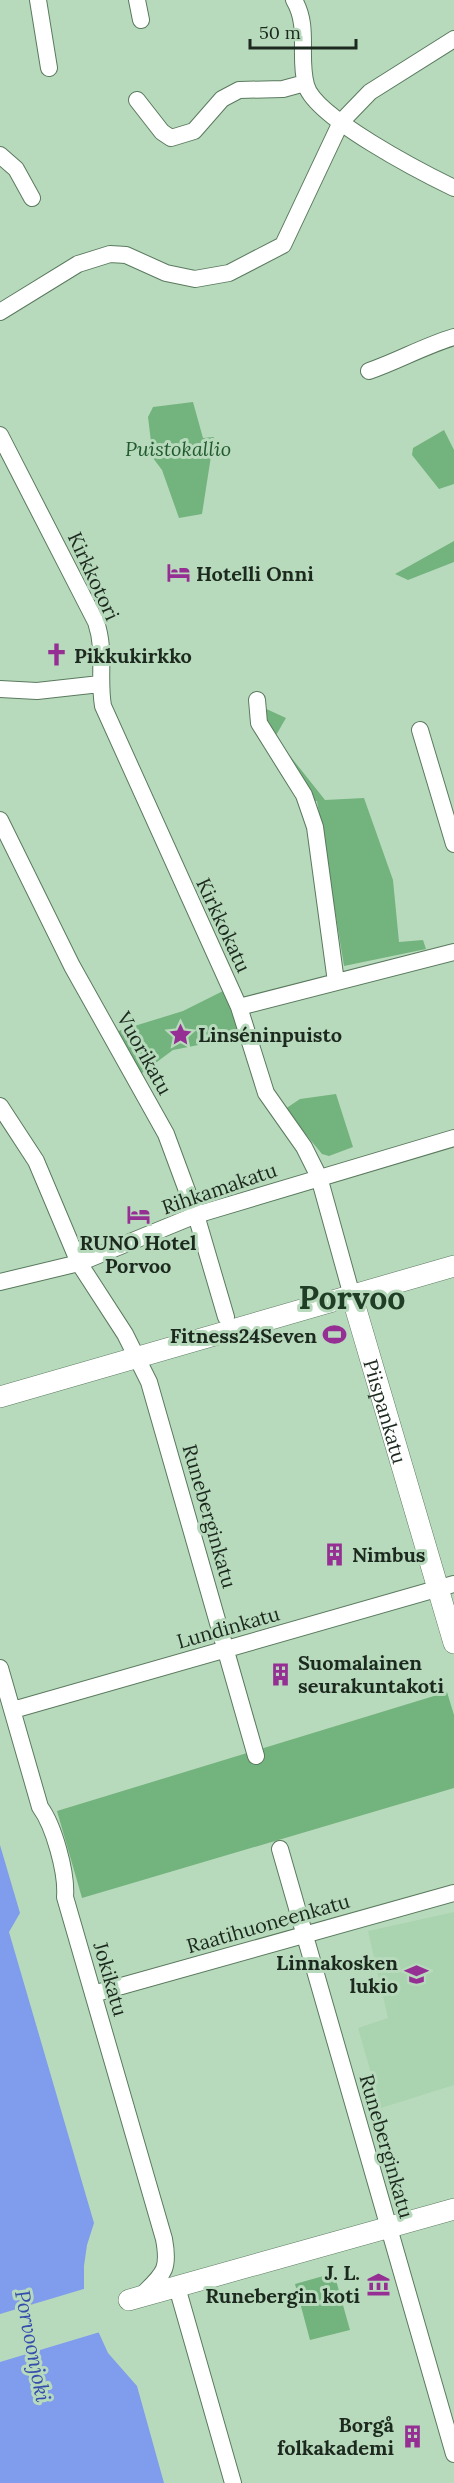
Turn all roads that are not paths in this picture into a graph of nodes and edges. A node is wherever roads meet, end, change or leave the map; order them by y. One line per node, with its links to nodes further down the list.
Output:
1 (38, 0): 6 (street)
2 (137, 0): 4 (street)
3 (294, 0): 7 (street)
4 (141, 20)
5 (454, 39): 9 (street)
6 (48, 68)
7 (305, 83): 8 (street); 9 (street)
8 (137, 100)
9 (340, 122): 11 (street); 13 (street)
10 (0, 155): 12 (street)
11 (454, 188)
12 (32, 198)
13 (0, 312)
14 (454, 337): 15 (street)
15 (369, 371)
16 (0, 435): 17 (street, Kirkkotori)
17 (99, 684): 18 (street); 25 (street, Kirkkokatu)
18 (0, 689)
19 (256, 700): 24 (street)
20 (420, 730): 22 (street)
21 (0, 820): 29 (street, Vuorikatu)
22 (454, 844)
23 (454, 952): 24 (street)
24 (336, 982): 25 (street)
25 (239, 1007): 28 (street, Kirkkokatu)
26 (0, 1106): 30 (street, Runeberginkatu)
27 (454, 1138): 28 (street, Rihkamakatu)
28 (320, 1177): 29 (street, Rihkamakatu); 33 (street, Piispankatu)
29 (196, 1215): 30 (street, Rihkamakatu); 34 (street, Vuorikatu)
30 (79, 1263): 32 (street, Rihkamakatu); 35 (street, Runeberginkatu)
31 (454, 1266): 33 (main road)
32 (0, 1282)
33 (352, 1296): 35 (main road); 37 (main road, Piispankatu)
34 (226, 1317)
35 (139, 1359): 36 (main road); 39 (street, Runeberginkatu)
36 (0, 1397)
37 (446, 1586): 38 (main road, Piispankatu); 39 (street, Lundinkatu)
38 (454, 1644)
39 (227, 1649): 41 (street, Lundinkatu); 42 (street, Runeberginkatu)
40 (0, 1668): 41 (street, Jokikatu)
41 (12, 1710): 46 (street, Jokikatu)
42 (256, 1756)
43 (280, 1849): 45 (street, Runeberginkatu)
44 (454, 1893): 45 (street, Raatihuoneenkatu)
45 (305, 1934): 46 (street, Raatihuoneenkatu); 48 (street, Runeberginkatu)
46 (93, 1994): 50 (street, Jokikatu)
47 (454, 2209): 48 (main road)
48 (389, 2228): 49 (main road); 51 (street, Runeberginkatu)
49 (177, 2287): 50 (main road); 52 (street)
50 (135, 2298)
51 (454, 2454)
52 (233, 2483)

